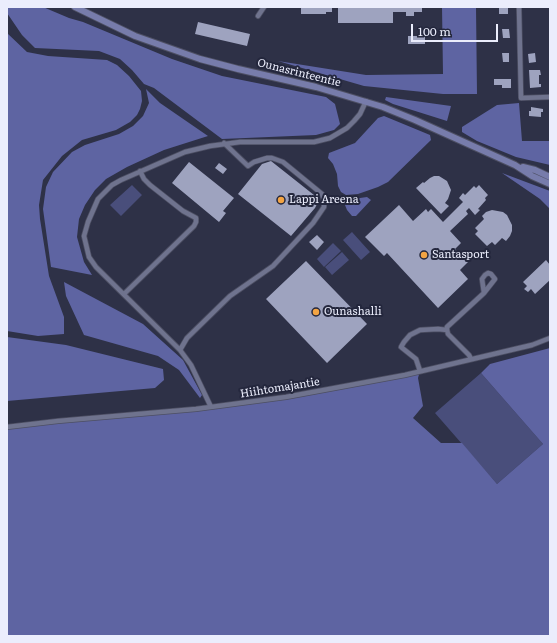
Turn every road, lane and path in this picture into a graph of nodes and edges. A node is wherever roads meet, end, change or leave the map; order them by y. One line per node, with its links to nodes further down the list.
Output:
1 (75, 7): 6 (street, Ounasrinteentie)
2 (264, 7): 4 (street)
3 (519, 7): 5 (street)
4 (258, 16)
5 (550, 97)
6 (366, 102): 7 (street); 8 (street, Ounasrinteentie)
7 (224, 143): 9 (street); 16 (street)
8 (516, 165): 10 (street, Ounasrinteentie); 11 (street, Ounasrinteentie)
9 (140, 171): 13 (street); 13 (street)
10 (550, 177)
11 (550, 184)
12 (484, 293): 14 (street)
13 (124, 294): 16 (street)
14 (447, 330): 17 (street); 18 (street)
15 (550, 338): 17 (street, Hiihtomajantie)
16 (180, 350): 19 (street)
17 (471, 360): 18 (street, Hiihtomajantie)
18 (420, 371): 19 (street, Hiihtomajantie)
19 (210, 407): 20 (street, Hiihtomajantie)
20 (7, 427)

